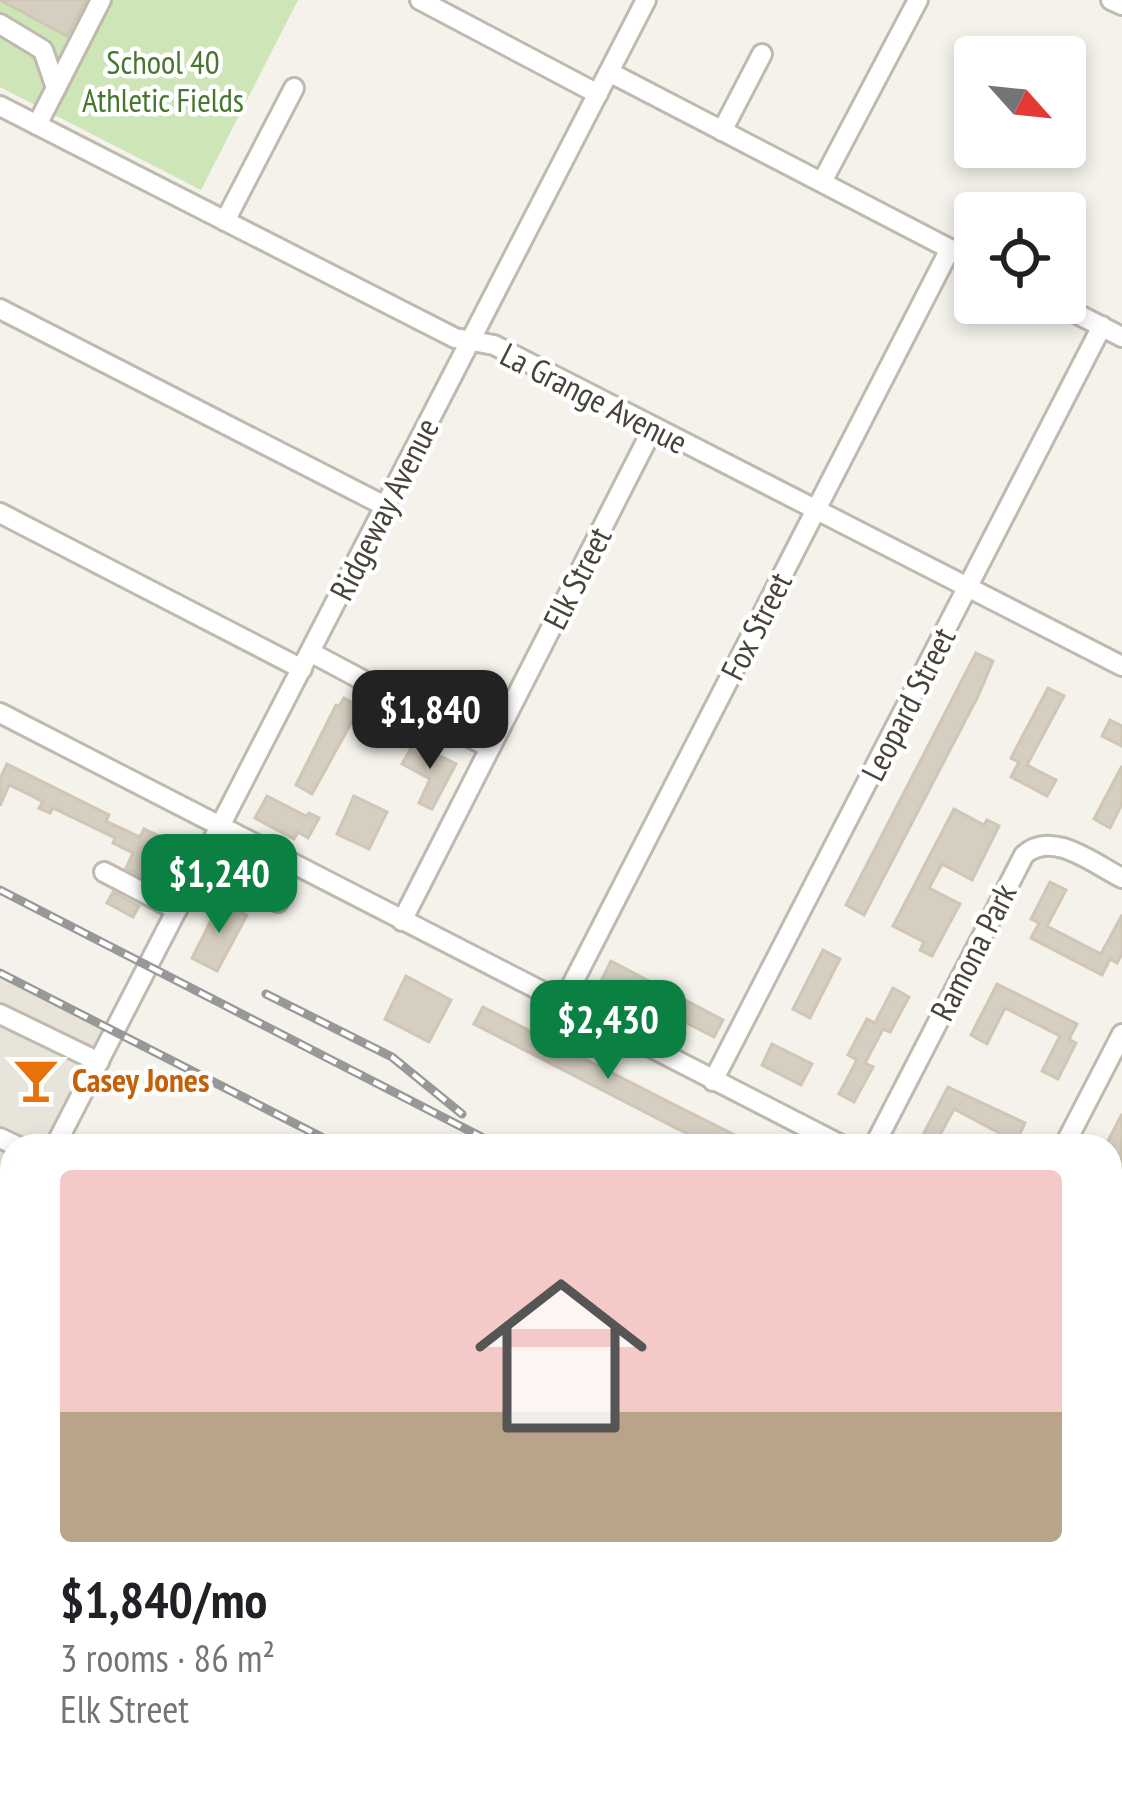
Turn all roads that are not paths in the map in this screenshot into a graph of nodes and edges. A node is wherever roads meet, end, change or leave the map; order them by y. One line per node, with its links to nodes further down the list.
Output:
1 (101, 0): 10 (street)
2 (420, 0): 12 (street)
3 (646, 0): 9 (street, Ridgeway Avenue)
4 (918, 0): 16 (street)
5 (1111, 0): 6 (street)
6 (1122, 5)
7 (0, 24): 10 (street)
8 (762, 54): 15 (street)
9 (609, 73): 12 (street, Ridgeway Avenue); 15 (street)
10 (56, 88): 14 (street)
11 (294, 88): 17 (street)
12 (598, 94): 24 (street, Ridgeway Avenue)
13 (0, 106): 14 (street, La Grange Avenue)
14 (37, 124): 17 (street, La Grange Avenue)
15 (722, 131): 16 (street)
16 (822, 182): 18 (street)
17 (225, 220): 24 (street, La Grange Avenue)
18 (950, 249): 19 (street); 27 (street, Fox Street)
19 (954, 251)
20 (0, 309): 26 (street)
21 (1086, 318): 22 (street)
22 (1102, 326): 23 (street); 29 (street, Leopard Street)
23 (1122, 337)
24 (471, 342): 25 (street, La Grange Avenue); 26 (street, Ridgeway Avenue)
25 (653, 428): 27 (street, La Grange Avenue); 33 (street, Elk Street)
26 (386, 506): 30 (street, Ridgeway Avenue)
27 (816, 510): 29 (street, La Grange Avenue); 43 (street, Fox Street)
28 (0, 513): 30 (street)
29 (968, 588): 31 (street, La Grange Avenue); 47 (street, Leopard Street)
30 (306, 660): 33 (street); 34 (street, Ridgeway Avenue)
31 (1121, 663)
32 (0, 713): 34 (street)
33 (490, 748): 42 (street, Elk Street)
34 (221, 825): 35 (street); 36 (street, Ridgeway Avenue)
35 (277, 855): 39 (street); 42 (street)
36 (201, 863): 39 (street); 41 (street, Ridgeway Avenue)
37 (104, 872): 41 (street)
38 (1122, 878): 50 (street, Ramona Park)
39 (258, 892): 40 (street)
40 (278, 902)
41 (177, 910): 46 (street, Ridgeway Avenue)
42 (402, 920): 43 (street)
43 (562, 1004): 47 (street)
44 (0, 1014): 46 (street)
45 (1122, 1034): 51 (street)
46 (99, 1062): 48 (street, Ridgeway Avenue)
47 (713, 1081): 49 (street)
48 (62, 1134)
49 (806, 1134)
50 (880, 1134)
51 (1070, 1134)

